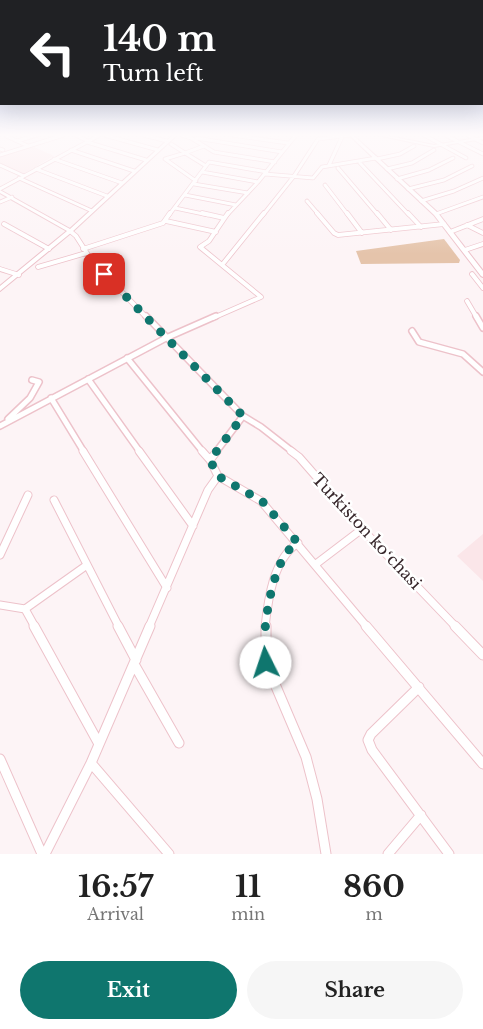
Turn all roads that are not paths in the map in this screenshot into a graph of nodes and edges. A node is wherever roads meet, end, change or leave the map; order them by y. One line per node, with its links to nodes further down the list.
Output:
1 (51, 175): 28 (street)
2 (99, 175): 22 (street)
3 (130, 175): 22 (street)
4 (186, 175): 20 (street)
5 (200, 175): 20 (street)
6 (218, 175): 21 (street)
7 (264, 175): 21 (street)
8 (283, 175): 16 (street)
9 (316, 175): 16 (street)
10 (344, 175): 45 (street)
11 (371, 175): 44 (street)
12 (392, 175): 19 (street)
13 (411, 175): 19 (street)
14 (454, 175): 24 (street)
15 (24, 176): 17 (street)
16 (294, 176): 55 (street)
17 (18, 178): 25 (street); 36 (street)
18 (483, 178): 32 (street)
19 (397, 179): 24 (street)
20 (195, 182): 26 (street); 27 (street)
21 (258, 182): 26 (street)
22 (122, 183): 28 (street)
23 (325, 185): 49 (street)
24 (408, 189): 32 (street)
25 (0, 190): 29 (street)
26 (248, 193): 34 (street)
27 (185, 195): 34 (street); 35 (street)
28 (107, 196): 36 (street)
29 (12, 197): 33 (street); 46 (street)
30 (483, 197): 37 (street)
31 (307, 201): 49 (street)
32 (421, 201): 37 (street)
33 (0, 202)
34 (236, 205): 38 (street)
35 (175, 208): 38 (street); 40 (street)
36 (92, 211): 46 (street)
37 (436, 214): 42 (street)
38 (224, 218): 47 (street)
39 (483, 219): 43 (street)
40 (166, 221): 47 (street); 54 (street)
41 (4, 224): 52 (street)
42 (444, 224): 44 (street); 48 (street)
43 (467, 225): 48 (street); 50 (street)
44 (421, 227): 45 (street)
45 (391, 230): 49 (street)
46 (70, 231): 52 (street); 54 (street, Turkiston koʻchasi)
47 (216, 232): 55 (street)
48 (450, 232): 53 (street)
49 (362, 233)
50 (483, 233)
51 (483, 244): 53 (street)
52 (48, 249): 60 (street)
53 (464, 250): 59 (street)
54 (85, 251): 56 (street); 66 (street, Turkiston koʻchasi)
55 (222, 265): 66 (street)
56 (38, 267)
57 (0, 270): 60 (street)
58 (472, 274): 61 (street)
59 (483, 274)
60 (19, 275): 62 (street)
61 (483, 288)
62 (0, 290)
63 (467, 301): 64 (street)
64 (483, 328)
65 (412, 331): 68 (street)
66 (166, 338): 67 (street); 72 (street, Turkiston koʻchasi)
67 (127, 358): 69 (street); 74 (street)
68 (483, 372)
69 (88, 379): 71 (street); 78 (street)
70 (32, 380): 73 (street)
71 (51, 398): 73 (street); 84 (street)
72 (243, 416): 74 (street); 79 (street, Turkiston koʻchasi)
73 (0, 426)
74 (210, 460): 75 (street)
75 (218, 476): 78 (street); 80 (street)
76 (28, 495): 81 (street)
77 (54, 500): 83 (street)
78 (193, 526): 84 (street)
79 (362, 529): 82 (street); 87 (street, Turkiston koʻchasi)
80 (298, 543): 82 (street); 98 (street)
81 (0, 555)
82 (316, 564): 89 (street)
83 (87, 565): 86 (street); 88 (street)
84 (166, 588): 88 (street)
85 (0, 605): 86 (street)
86 (25, 609): 91 (street)
87 (483, 655)
88 (135, 662): 90 (street); 91 (street)
89 (418, 687): 94 (street); 95 (street)
90 (179, 743)
91 (99, 744): 93 (street)
92 (0, 759): 96 (street)
93 (91, 763): 96 (street); 97 (street)
94 (483, 764)
95 (421, 815): 99 (street); 100 (street)
96 (43, 854)
97 (168, 854)
98 (326, 854)
99 (388, 854)
100 (449, 854)

